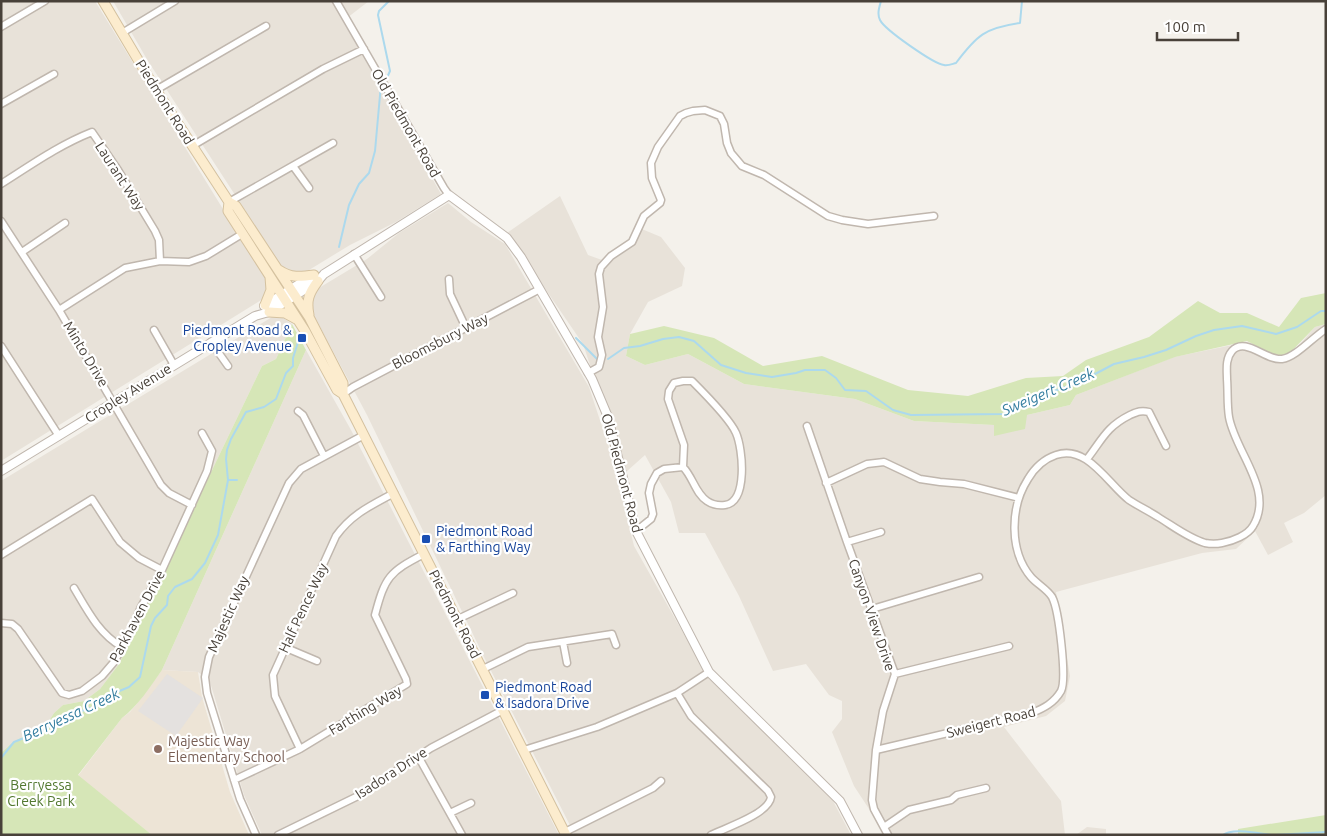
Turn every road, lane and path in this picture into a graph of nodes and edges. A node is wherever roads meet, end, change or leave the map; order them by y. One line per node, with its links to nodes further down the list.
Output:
1 (45, 1): 6 (street)
2 (103, 1): 7 (main road, Piedmont Road)
3 (175, 1): 7 (street)
4 (336, 1): 8 (street, Old Piedmont Road)
5 (266, 26): 10 (street)
6 (1, 27)
7 (122, 33): 10 (main road, Piedmont Road)
8 (364, 50): 13 (street); 17 (street, Old Piedmont Road)
9 (54, 74): 11 (street)
10 (156, 90): 13 (main road, Piedmont Road)
11 (1, 104)
12 (333, 143): 14 (street)
13 (192, 146): 18 (main road, Piedmont Road)
14 (293, 166): 16 (street); 18 (street)
15 (1, 184): 25 (street, Laurant Way)
16 (309, 188)
17 (450, 195): 24 (street, Cropley Avenue); 29 (street, Old Piedmont Road)
18 (229, 202): 22 (main road, Piedmont Road); 26 (main road, Piedmont Road)
19 (934, 216): 43 (street)
20 (1, 221): 23 (street, Minto Drive)
21 (65, 223): 23 (street)
22 (242, 234): 25 (street); 26 (main road, Piedmont Road)
23 (22, 252): 33 (street, Minto Drive)
24 (354, 254): 27 (street, Cropley Avenue); 31 (street)
25 (160, 261): 33 (street)
26 (273, 271): 27 (main road); 30 (main road, Piedmont Road); 32 (main road)
27 (319, 277): 30 (street, Cropley Avenue); 34 (main road)
28 (449, 279): 36 (street)
29 (538, 290): 36 (street, Bloomsbury Way); 43 (street, Old Piedmont Road)
30 (289, 295): 32 (street, Cropley Avenue); 34 (main road, Piedmont Road); 35 (main road, Piedmont Road)
31 (381, 296)
32 (267, 309): 35 (main road); 39 (street, Cropley Avenue)
33 (59, 310): 45 (street, Minto Drive)
34 (310, 318): 44 (main road, Piedmont Road)
35 (300, 322): 44 (main road, Piedmont Road)
36 (466, 328): 44 (street, Bloomsbury Way)
37 (1326, 329): 53 (street)
38 (154, 330): 41 (street)
39 (211, 342): 41 (street, Cropley Avenue); 42 (street)
40 (1, 346): 50 (street)
41 (174, 365): 45 (street, Cropley Avenue)
42 (228, 366)
43 (588, 373): 60 (street, Old Piedmont Road)
44 (343, 394): 49 (main road, Piedmont Road)
45 (114, 402): 50 (street, Cropley Avenue); 59 (street, Minto Drive)
46 (298, 410): 52 (street)
47 (807, 426): 56 (street, Canyon View Drive)
48 (202, 432): 59 (street, Parkhaven Drive)
49 (364, 435): 52 (street, Majestic Way); 57 (main road, Piedmont Road)
50 (59, 436): 55 (street, Cropley Avenue)
51 (1166, 446): 53 (street)
52 (324, 456): 88 (street, Majestic Way)
53 (1087, 459): 58 (street, Sweigert Road)
54 (683, 467): 54 (street); 60 (street)
55 (1, 471)
56 (826, 483): 58 (street); 62 (street, Canyon View Drive)
57 (394, 493): 63 (main road, Piedmont Road); 75 (street, Half Pence Way)
58 (1019, 498): 86 (street, Sweigert Road)
59 (192, 505): 65 (street, Parkhaven Drive)
60 (636, 531): 80 (street, Old Piedmont Road)
61 (881, 532): 62 (street)
62 (846, 542): 69 (street, Canyon View Drive)
63 (424, 554): 70 (main road, Piedmont Road); 84 (street, Farthing Way)
64 (1, 555): 65 (street)
65 (162, 570): 76 (street, Parkhaven Drive)
66 (979, 577): 69 (street)
67 (74, 588): 76 (street)
68 (513, 592): 70 (street)
69 (872, 609): 81 (street, Canyon View Drive)
70 (458, 619): 79 (main road, Piedmont Road)
71 (1, 623): 76 (street, Parkhaven Drive)
72 (563, 642): 73 (street); 78 (street); 79 (street)
73 (616, 645)
74 (1009, 646): 81 (street)
75 (284, 647): 77 (street); 84 (street, Half Pence Way)
76 (122, 648)
77 (317, 661)
78 (567, 663)
79 (483, 669): 83 (main road, Piedmont Road)
80 (709, 672): 82 (street); 99 (street, Old Piedmont Road)
81 (895, 674): 86 (street, Canyon View Drive)
82 (677, 693): 85 (street); 98 (street)
83 (504, 710): 85 (main road, Piedmont Road); 87 (street, Isadora Drive)
84 (300, 749): 88 (street, Farthing Way)
85 (524, 750): 94 (main road, Piedmont Road)
86 (876, 750): 93 (street, Canyon View Drive)
87 (418, 756): 92 (street); 96 (street, Isadora Drive)
88 (234, 780): 95 (street, Majestic Way)
89 (661, 781): 94 (street)
90 (986, 788): 93 (street)
91 (471, 803): 92 (street)
92 (450, 814): 97 (street)
93 (884, 827): 100 (street, Canyon View Drive)
94 (566, 834)
95 (256, 835)
96 (278, 835)
97 (462, 835)
98 (711, 835)
99 (858, 835)
100 (888, 835)

